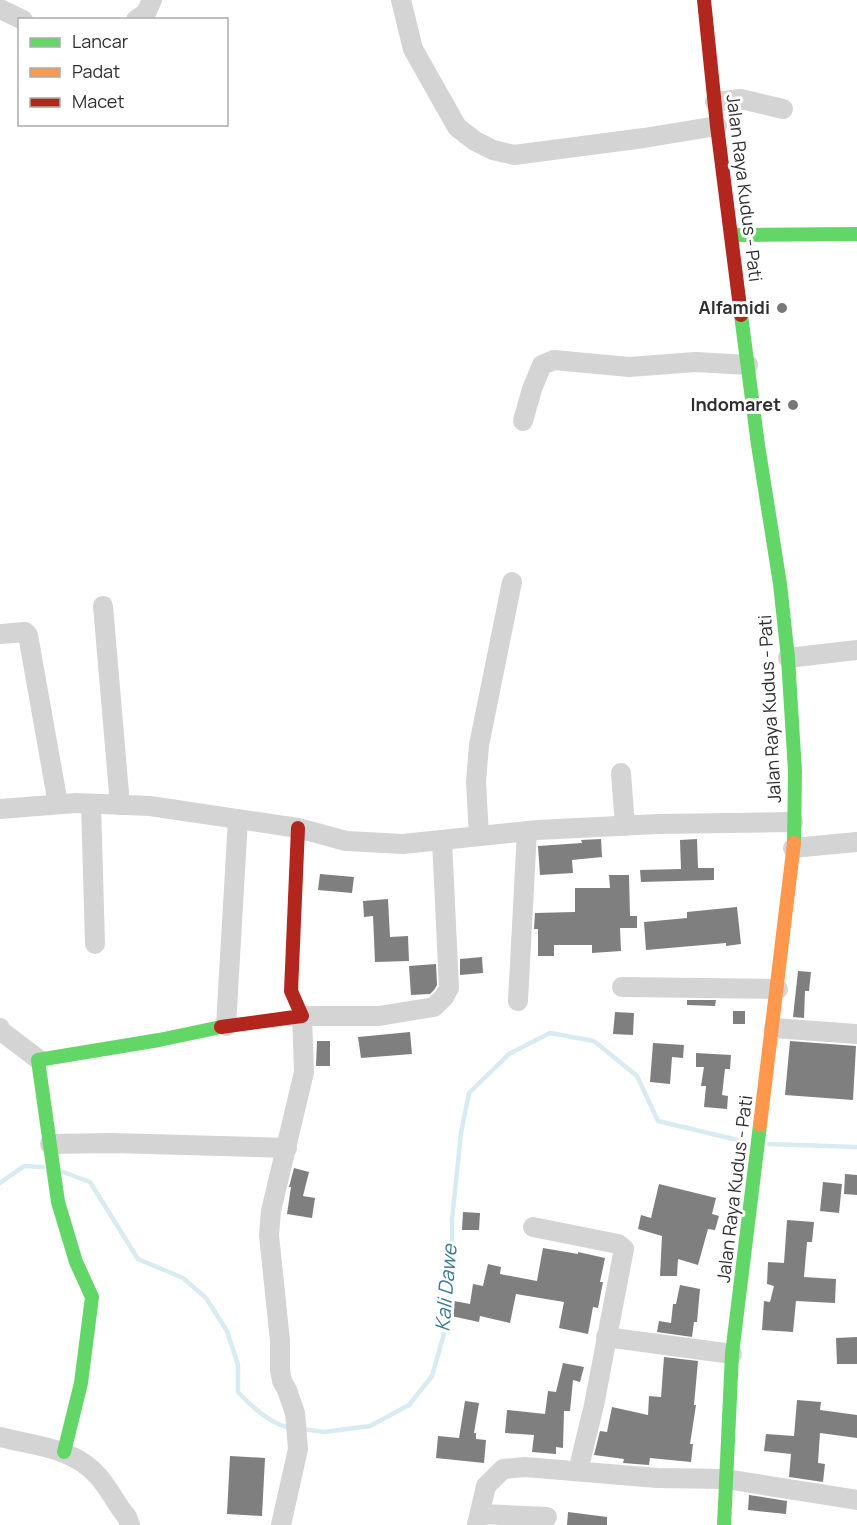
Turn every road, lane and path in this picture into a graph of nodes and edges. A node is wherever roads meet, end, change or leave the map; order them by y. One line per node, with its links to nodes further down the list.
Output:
1 (152, 0): 6 (street)
2 (401, 0): 9 (street)
3 (704, 0): 7 (main road, Jalan Raya Kudus - Pati)
4 (0, 9): 5 (street)
5 (19, 18)
6 (139, 18)
7 (714, 102): 8 (street); 9 (main road, Jalan Raya Kudus - Pati)
8 (783, 109)
9 (717, 126): 11 (main road, Jalan Raya Kudus - Pati)
10 (857, 234): 11 (main road)
11 (731, 235): 12 (main road, Jalan Raya Kudus - Pati)
12 (748, 365): 13 (street); 18 (main road, Jalan Raya Kudus - Pati)
13 (524, 421)
14 (512, 582): 29 (street)
15 (103, 606): 22 (street)
16 (0, 634): 20 (street)
17 (857, 650): 18 (street)
18 (788, 658): 25 (main road, Jalan Raya Kudus - Pati)
19 (621, 773): 26 (street)
20 (58, 804): 21 (street); 23 (street)
21 (91, 804): 22 (street); 33 (street)
22 (120, 805): 24 (street)
23 (0, 809)
24 (238, 819): 27 (street); 38 (street)
25 (793, 822): 26 (street); 32 (main road, Jalan Raya Kudus - Pati)
26 (625, 826): 28 (street)
27 (298, 828): 30 (street); 37 (main road)
28 (527, 831): 29 (street); 36 (street)
29 (479, 836): 30 (street)
30 (442, 840): 37 (street)
31 (857, 842): 32 (street)
32 (794, 848): 35 (main road, Jalan Raya Kudus - Pati)
33 (95, 944)
34 (622, 987): 35 (street)
35 (778, 989): 40 (main road, Jalan Raya Kudus - Pati)
36 (518, 1000)
37 (302, 1016): 38 (main road); 44 (street)
38 (226, 1026): 42 (main road)
39 (0, 1028): 42 (street)
40 (774, 1028): 41 (street); 47 (main road, Jalan Raya Kudus - Pati)
41 (857, 1034)
42 (39, 1059): 43 (main road)
43 (50, 1144): 44 (street); 49 (main road)
44 (287, 1148): 56 (street)
45 (533, 1227): 46 (street)
46 (606, 1337): 47 (street); 50 (street)
47 (732, 1354): 51 (main road, Jalan Raya Kudus - Pati)
48 (0, 1437): 49 (street)
49 (64, 1452): 55 (street)
50 (578, 1471): 51 (street); 54 (street)
51 (726, 1479): 52 (street); 57 (main road, Jalan Raya Kudus - Pati)
52 (857, 1500)
53 (547, 1517): 54 (street)
54 (479, 1519)
55 (130, 1525)
56 (281, 1525)
57 (724, 1525)

